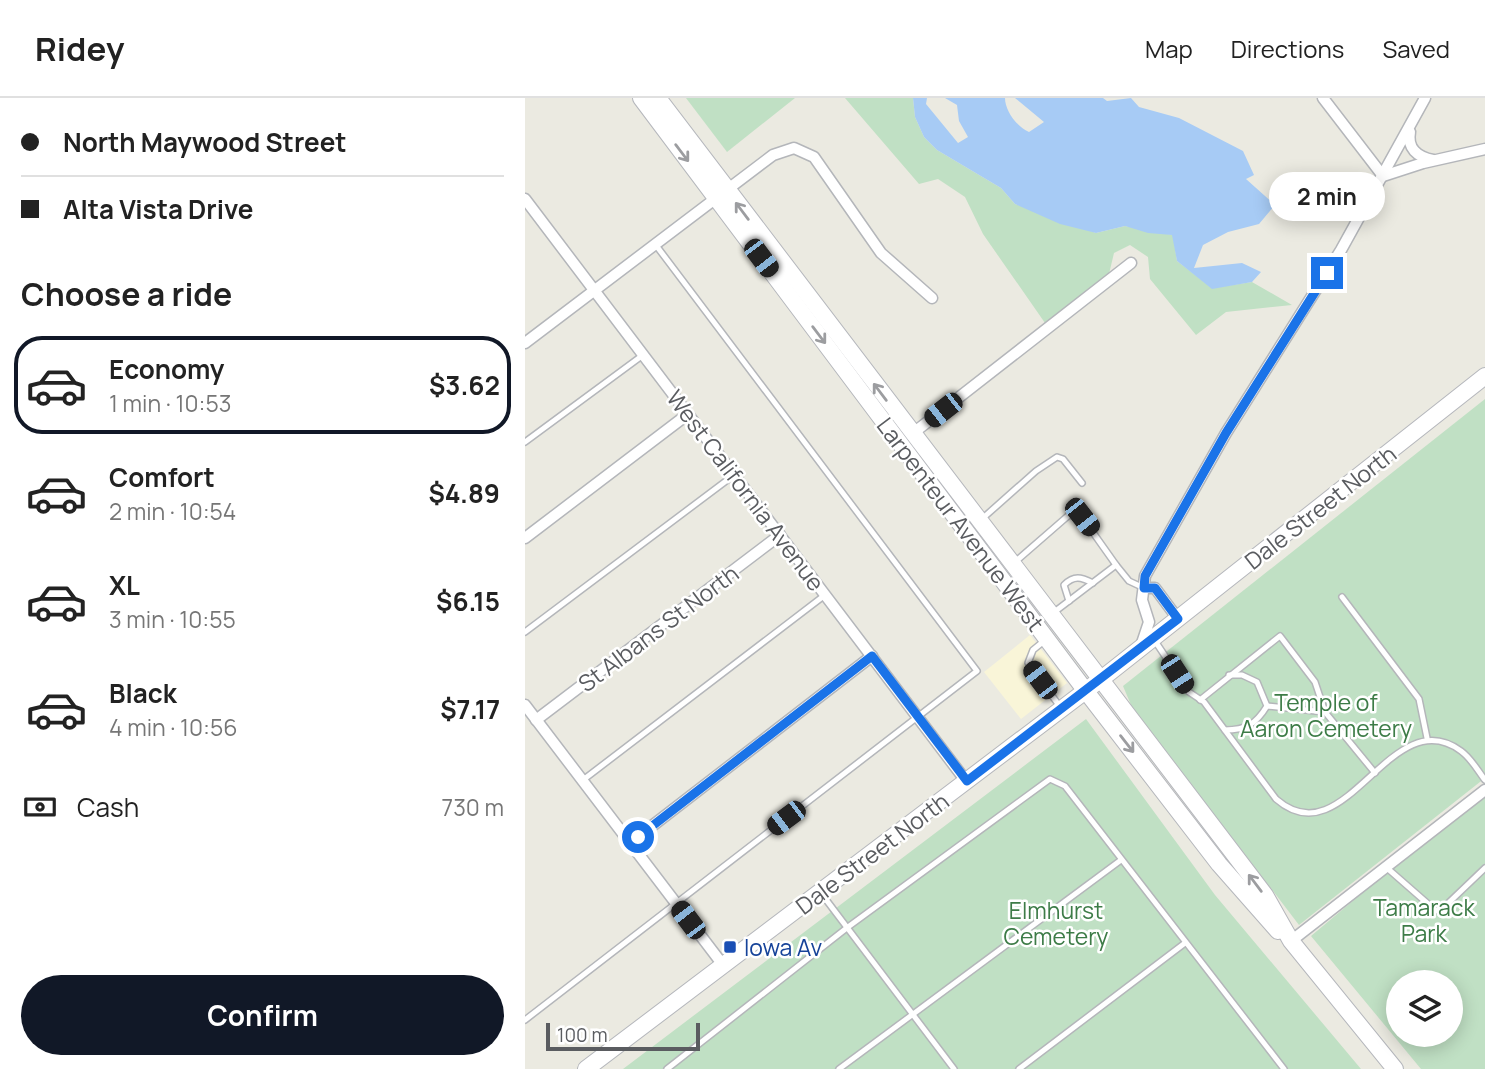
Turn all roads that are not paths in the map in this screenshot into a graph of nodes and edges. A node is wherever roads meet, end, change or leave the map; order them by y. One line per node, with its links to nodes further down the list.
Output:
1 (641, 98): 9 (main road, Larpenteur Avenue West, one-way to 9)
2 (658, 98): 9 (main road, Larpenteur Avenue West)
3 (1324, 98): 8 (street)
4 (1425, 98): 5 (street)
5 (1411, 124): 7 (street); 8 (street)
6 (1485, 149): 7 (street)
7 (1433, 160): 8 (street)
8 (1383, 176): 29 (street)
9 (720, 192): 11 (street); 14 (street); 19 (main road, Larpenteur Avenue West, one-way to 9); 37 (main road, Larpenteur Avenue West, one-way to 37)
10 (525, 199): 13 (street, West California Avenue)
11 (655, 244): 13 (street); 48 (lane)
12 (1131, 263): 19 (street)
13 (594, 290): 15 (street); 16 (street, West California Avenue)
14 (932, 298)
15 (525, 343)
16 (643, 355): 18 (street, West California Avenue); 20 (lane)
17 (1485, 376): 34 (main road, Dale Street North)
18 (688, 414): 21 (street, West California Avenue); 25 (street)
19 (912, 434): 23 (main road, Larpenteur Avenue West)
20 (525, 442)
21 (734, 475): 24 (street, West California Avenue); 35 (lane)
22 (1083, 482): 23 (lane)
23 (978, 520): 26 (main road, Larpenteur Avenue West)
24 (780, 535): 30 (street, West California Avenue); 49 (street, St Albans St North)
25 (525, 538)
26 (1012, 563): 27 (lane); 33 (main road, Larpenteur Avenue West)
27 (1116, 565): 28 (lane); 29 (lane)
28 (1093, 583): 32 (lane); 32 (lane)
29 (1144, 588): 34 (street); 38 (street)
30 (825, 594): 39 (street, West California Avenue); 53 (lane)
31 (1342, 597): 51 (lane)
32 (1069, 601): 33 (lane)
33 (1052, 614): 41 (main road, Larpenteur Avenue West)
34 (1178, 619): 36 (main road, Dale Street North)
35 (525, 632)
36 (1153, 638): 38 (main road, Dale Street North); 43 (lane)
37 (1046, 639): 42 (main road, Larpenteur Avenue West); 46 (lane)
38 (1140, 649): 41 (main road, Dale Street North)
39 (872, 656): 48 (street, West California Avenue); 57 (street)
40 (1229, 675): 43 (lane); 45 (lane); 47 (lane)
41 (1101, 679): 42 (main road, Dale Street North); 64 (main road, Larpenteur Avenue West, one-way to 41)
42 (1085, 690): 46 (main road, Dale Street North); 64 (main road, Larpenteur Avenue West, one-way to 64)
43 (1200, 700): 50 (lane)
44 (525, 705): 49 (street)
45 (1267, 706): 47 (lane); 50 (lane)
46 (1062, 708): 55 (main road, Dale Street North)
47 (1325, 712): 52 (lane)
48 (918, 717): 55 (street, West California Avenue); 62 (lane)
49 (536, 720): 53 (street)
50 (1225, 730): 52 (lane)
51 (1427, 738): 52 (lane); 54 (lane)
52 (1375, 773)
53 (582, 780): 57 (street)
54 (1485, 780)
55 (967, 781): 61 (main road, Dale Street North)
56 (1485, 790): 59 (street)
57 (630, 843): 62 (street)
58 (1121, 859): 63 (lane); 65 (lane); 67 (lane)
59 (1387, 868): 60 (lane); 64 (street)
60 (1485, 868)
61 (821, 893): 63 (lane); 66 (main road, Dale Street North)
62 (675, 902): 66 (street); 68 (lane)
63 (848, 927): 67 (lane); 70 (lane)
64 (1291, 941): 75 (main road, Larpenteur Avenue West)
65 (1185, 943): 73 (lane); 74 (lane)
66 (723, 965): 69 (main road, Dale Street North)
67 (912, 1014): 71 (lane); 72 (lane)
68 (525, 1020)
69 (586, 1069)
70 (667, 1069)
71 (839, 1069)
72 (954, 1069)
73 (1019, 1069)
74 (1284, 1069)
75 (1395, 1069)

